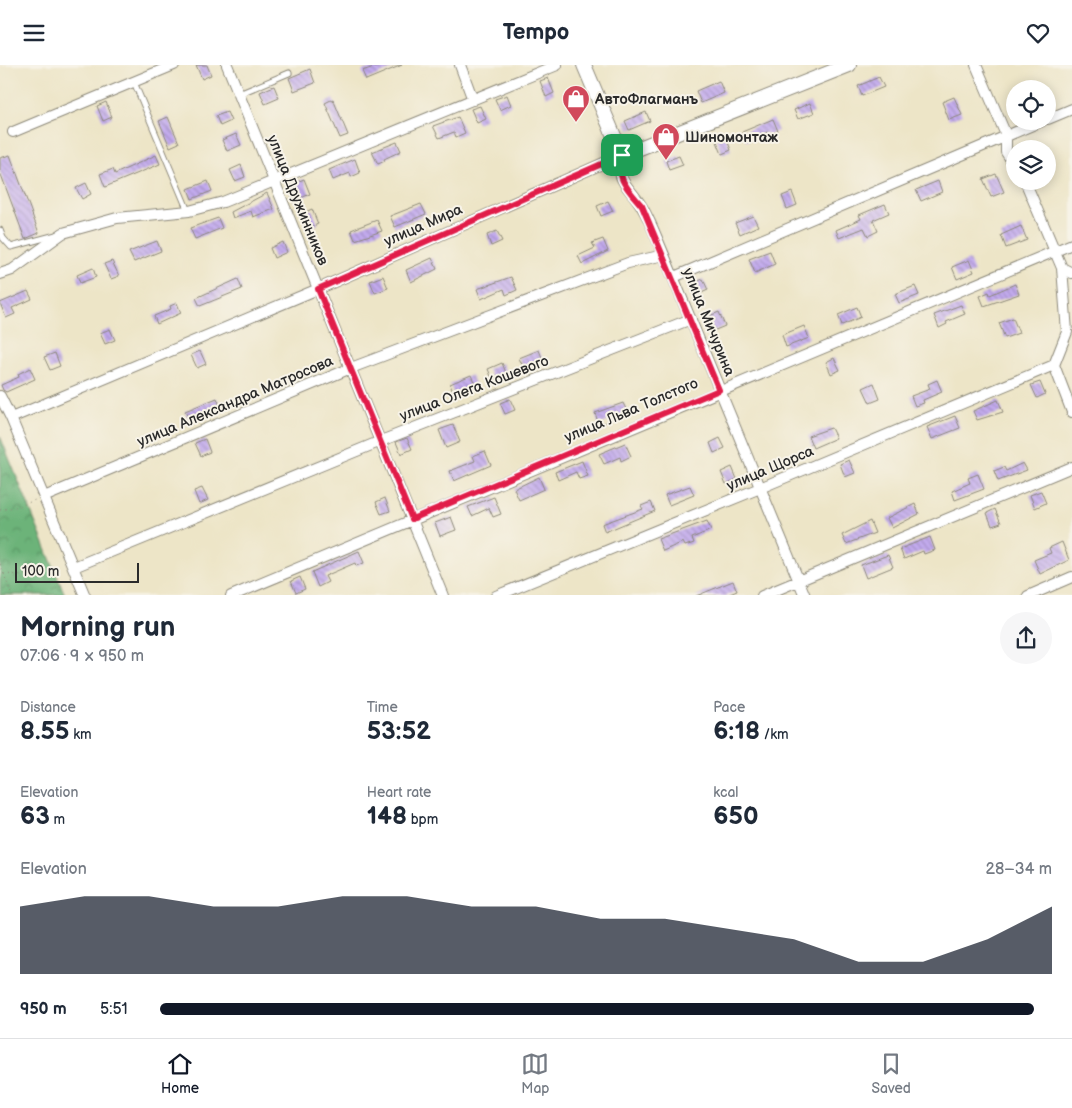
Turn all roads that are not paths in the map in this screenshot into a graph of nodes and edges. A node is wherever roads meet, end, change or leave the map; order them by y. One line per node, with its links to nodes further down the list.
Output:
1 (174, 65): 9 (street)
2 (227, 65): 10 (street, улица Дружинников)
3 (460, 65): 11 (street)
4 (557, 65): 11 (street)
5 (584, 65): 18 (street, улица Мичурина)
6 (848, 65): 18 (street, улица Мира)
7 (976, 65): 16 (street)
8 (289, 73): 10 (lane)
9 (134, 82): 15 (street); 21 (lane)
10 (238, 94): 19 (street, улица Дружинников)
11 (474, 99): 19 (street)
12 (1072, 109): 13 (street)
13 (1056, 116)
14 (1019, 130): 16 (street)
15 (13, 132)
16 (1006, 135): 17 (street); 29 (street)
17 (1006, 140)
18 (622, 155): 26 (street, улица Мичурина); 30 (street, улица Мира)
19 (275, 181): 21 (street); 30 (street, улица Дружинников)
20 (1029, 190): 25 (street)
21 (188, 211): 23 (street)
22 (0, 230): 23 (lane)
23 (63, 233): 28 (street)
24 (1072, 244): 25 (street, улица Льва Толстого)
25 (1056, 251): 27 (street); 34 (street, улица Льва Толстого)
26 (664, 255): 29 (street, улица Мичурина); 33 (street, улица Александра Матросова)
27 (1067, 271): 32 (street)
28 (0, 274)
29 (674, 277): 31 (street, улица Мичурина)
30 (318, 289): 33 (street, улица Дружинников); 37 (street, улица Мира)
31 (691, 319): 34 (street, улица Мичурина); 38 (street, улица Олега Кошевого)
32 (1054, 365): 36 (street); 40 (street, улица Щорса)
33 (351, 368): 38 (street, улица Дружинников); 41 (street, улица Александра Матросова)
34 (719, 390): 40 (street, улица Мичурина); 42 (street, улица Льва Толстого)
35 (0, 397): 37 (street)
36 (1072, 412)
37 (11, 418): 41 (street)
38 (381, 441): 42 (street, улица Дружинников); 43 (street, улица Олега Кошевого)
39 (1072, 467): 45 (street)
40 (760, 488): 45 (street, улица Мичурина); 49 (street, улица Щорса)
41 (44, 497): 43 (street)
42 (412, 519): 47 (street, улица Льва Толстого); 48 (street, улица Дружинников)
43 (74, 567): 46 (street)
44 (1072, 577): 52 (street)
45 (798, 580): 50 (street); 51 (street, улица Мичурина)
46 (85, 595)
47 (231, 595)
48 (443, 595)
49 (496, 595)
50 (762, 595)
51 (805, 595)
52 (1028, 595)

